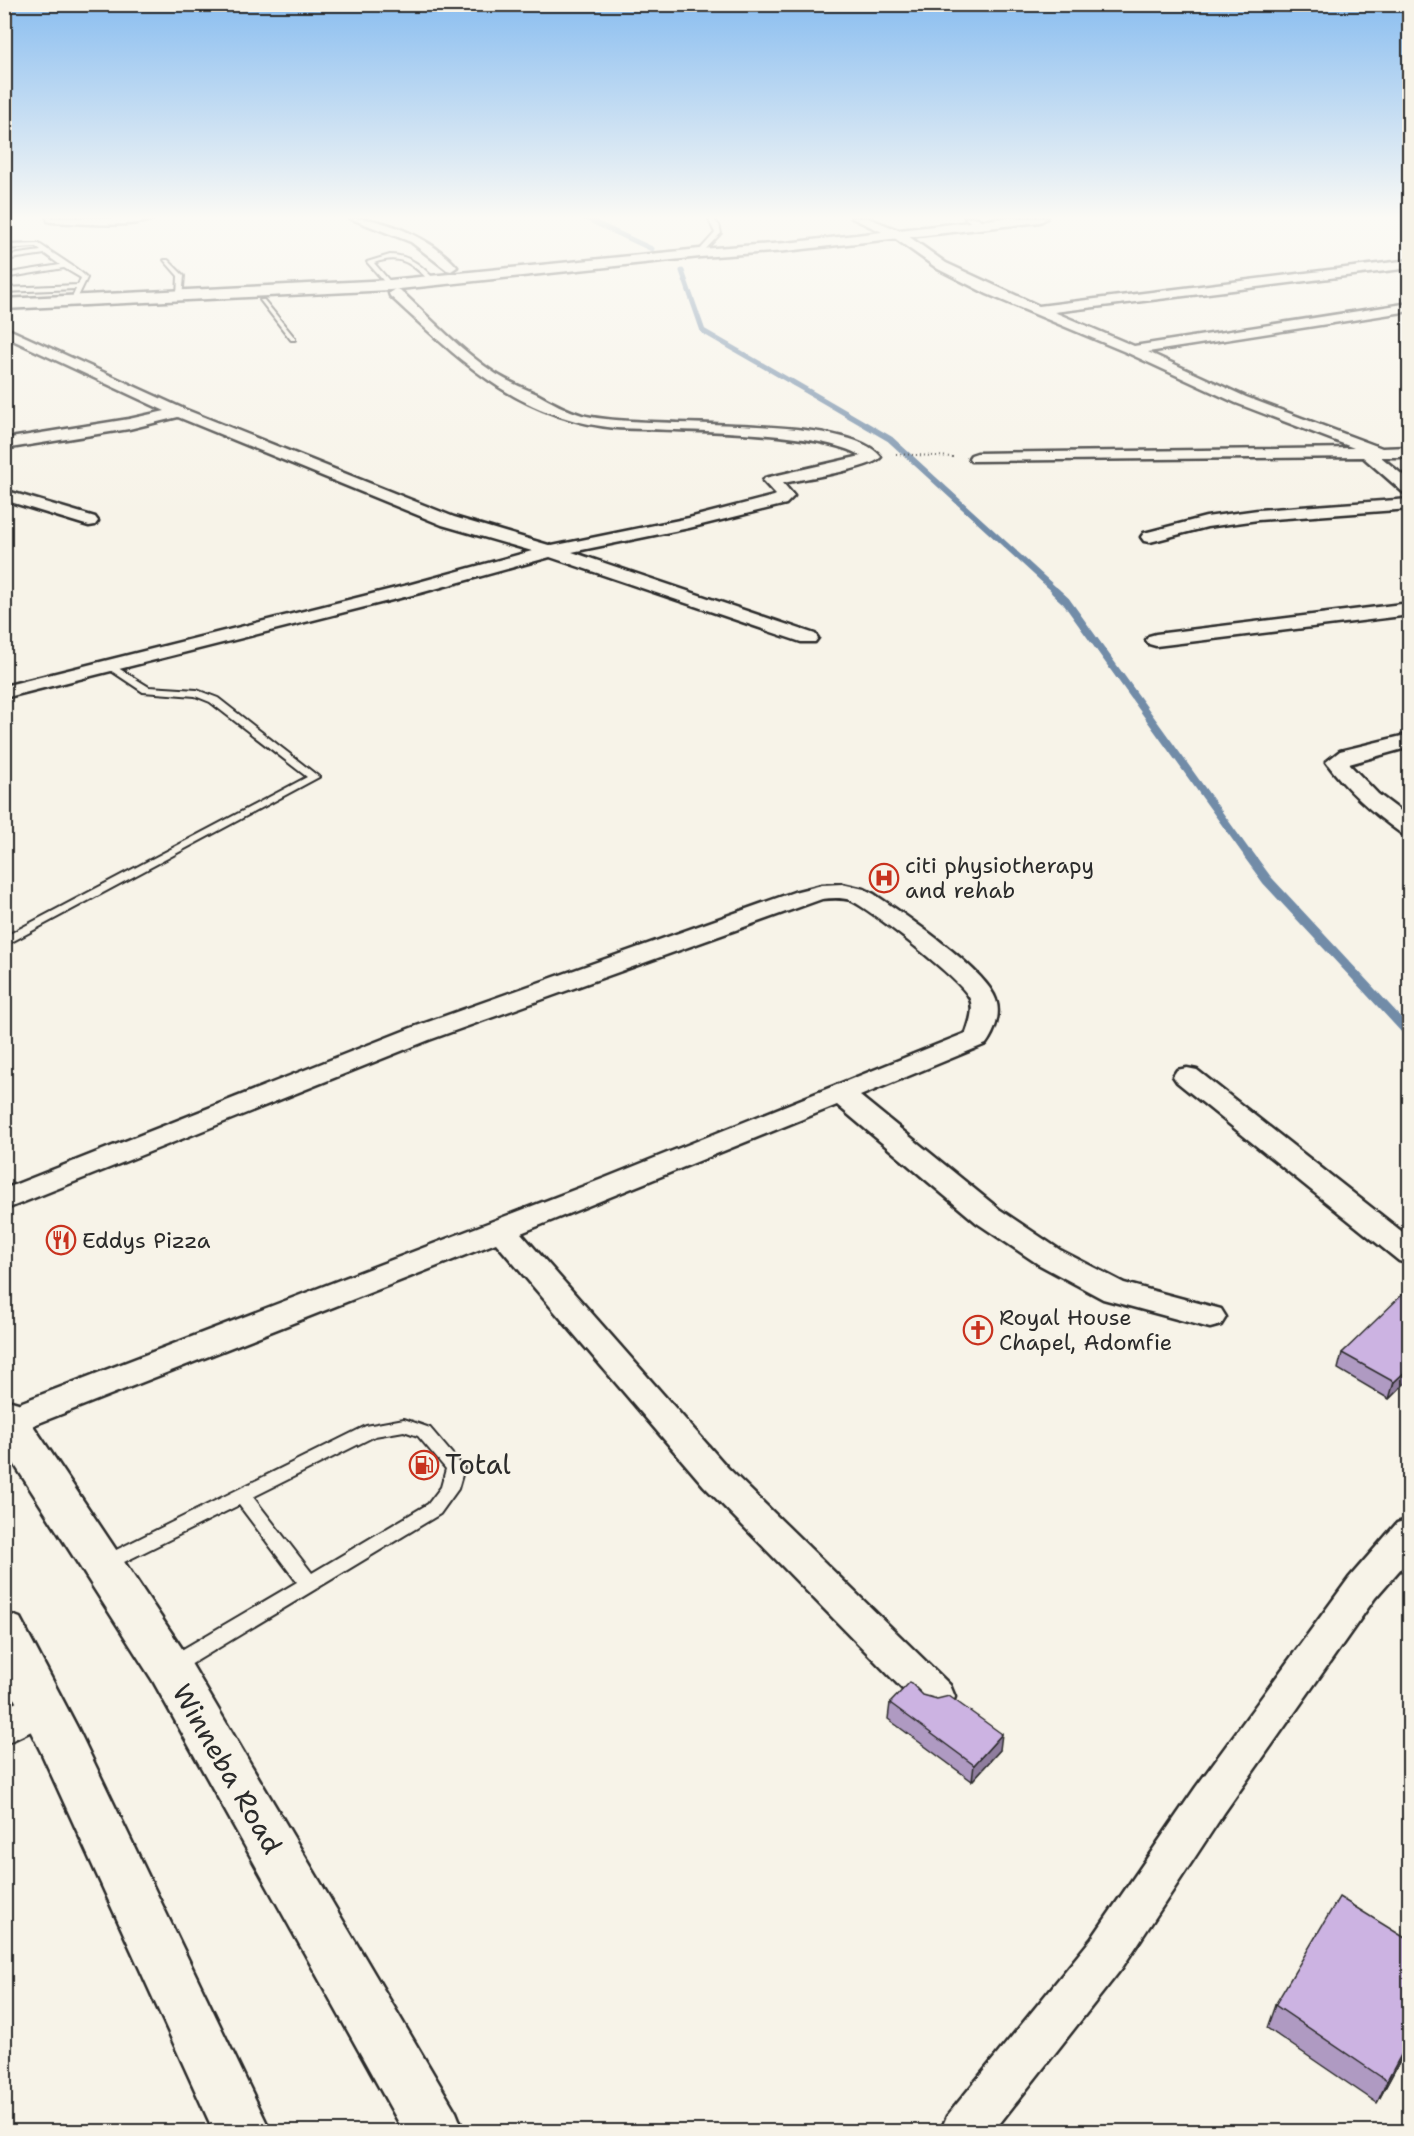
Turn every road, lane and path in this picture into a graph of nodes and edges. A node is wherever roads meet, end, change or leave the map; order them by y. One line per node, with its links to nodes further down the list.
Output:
1 (276, 318): 6 (lane)
2 (424, 318): 10 (street)
3 (1055, 318): 7 (street)
4 (1341, 318): 7 (street)
5 (4, 331): 8 (street)
6 (293, 339)
7 (1133, 350): 11 (street)
8 (179, 412): 9 (street); 19 (street)
9 (4, 444)
10 (868, 452): 13 (path); 19 (street)
11 (1373, 452): 12 (street); 13 (street); 14 (street)
12 (1410, 452)
13 (977, 458)
14 (1410, 490)
15 (4, 495): 17 (street)
16 (1410, 504): 18 (street)
17 (89, 521)
18 (1150, 537)
19 (551, 551): 21 (street); 23 (street)
20 (1410, 609): 22 (street)
21 (808, 638)
22 (1156, 640)
23 (110, 666): 24 (street); 27 (lane)
24 (4, 692)
25 (1410, 740): 26 (street)
26 (1410, 829)
27 (4, 942)
28 (1187, 1076): 32 (street)
29 (842, 1095): 30 (street); 31 (street); 33 (street)
30 (4, 1200)
31 (502, 1231): 34 (street); 41 (street)
32 (1410, 1254)
33 (1210, 1317)
34 (7, 1418): 37 (main road, Winneba Road)
35 (241, 1495): 37 (lane); 38 (lane); 38 (lane)
36 (1410, 1533): 45 (street)
37 (102, 1565): 40 (main road, Winneba Road)
38 (309, 1583): 40 (lane)
39 (4, 1631): 42 (main road)
40 (169, 1667): 44 (main road, Winneba Road)
41 (936, 1697)
42 (24, 1717): 43 (main road)
43 (243, 2132)
44 (436, 2132)
45 (963, 2132)

